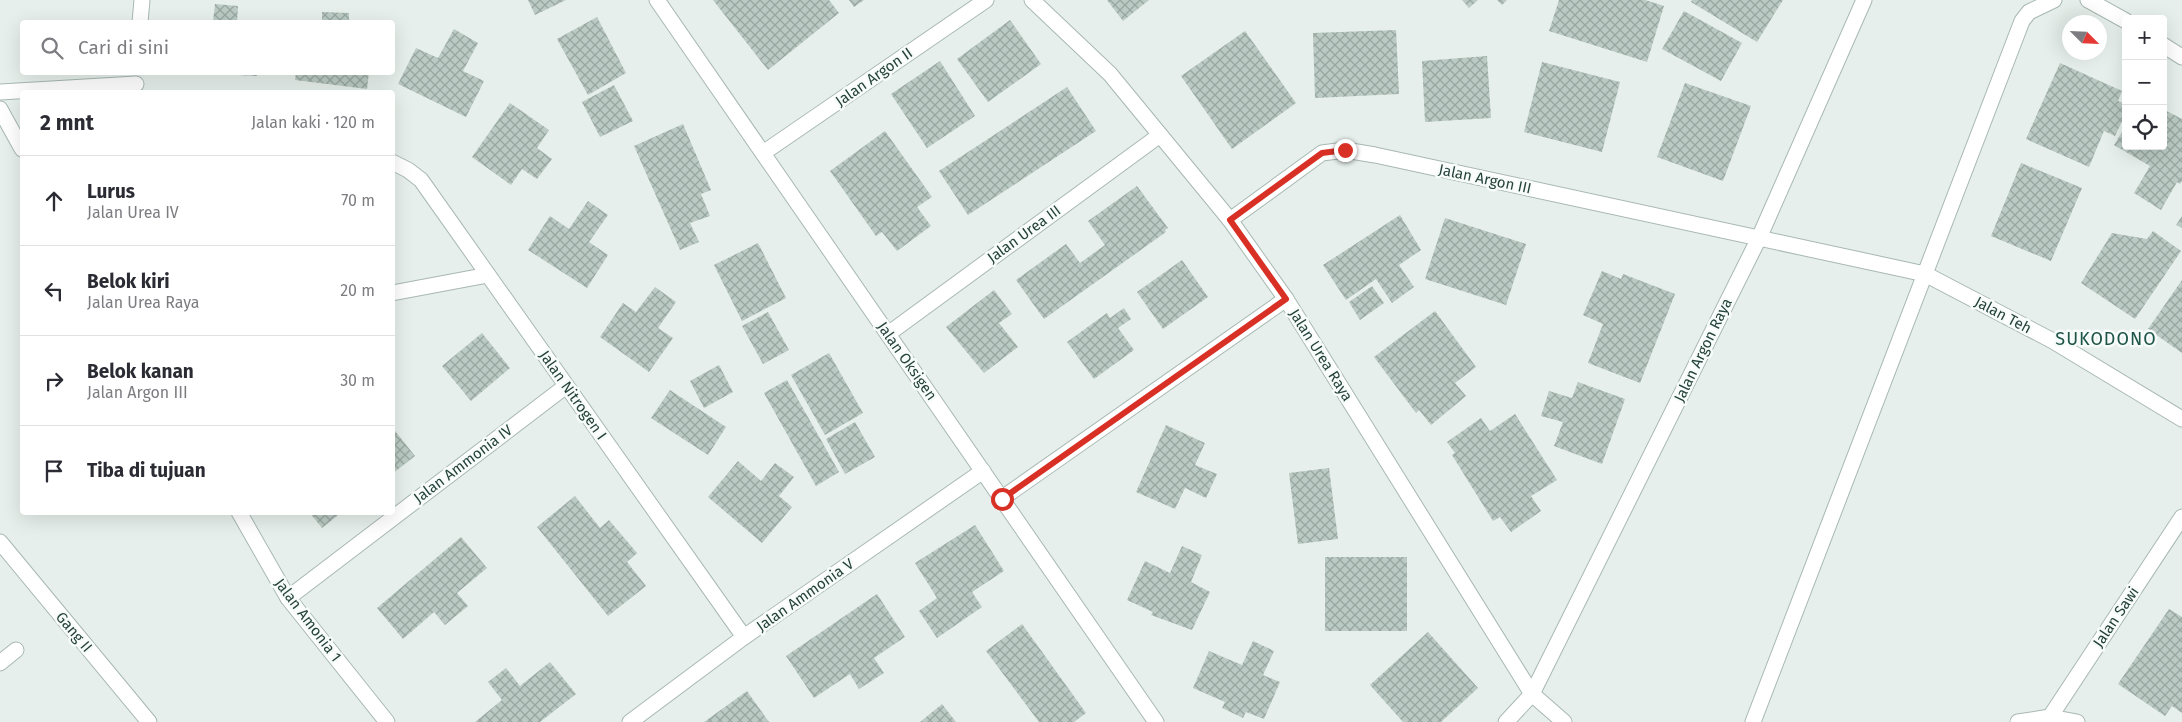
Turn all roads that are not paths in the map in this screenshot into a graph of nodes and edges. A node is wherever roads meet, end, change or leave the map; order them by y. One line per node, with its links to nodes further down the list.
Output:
1 (142, 0): 9 (street)
2 (657, 0): 19 (street, Jalan Oksigen)
3 (986, 0): 19 (street, Jalan Argon II)
4 (1032, 0): 17 (street, Jalan Urea Raya)
5 (1864, 0): 22 (street, Jalan Argon Raya)
6 (2054, 0): 23 (street)
7 (2088, 0): 8 (street)
8 (2122, 19)
9 (140, 20)
10 (2167, 48): 11 (street)
11 (2182, 57)
12 (136, 83): 13 (street)
13 (30, 90)
14 (20, 91): 15 (street)
15 (0, 92)
16 (0, 109): 18 (street)
17 (1160, 135): 21 (street, Jalan Urea Raya); 27 (street, Jalan Urea III)
18 (20, 146)
19 (763, 153): 27 (street, Jalan Oksigen)
20 (395, 164): 24 (street, Jalan Nitrogen I)
21 (1230, 220): 22 (street, Jalan Argon III); 26 (street, Jalan Urea Raya)
22 (1759, 238): 23 (street, Jalan Argon III); 39 (street, Jalan Argon Raya)
23 (1925, 274): 29 (street, Jalan Teh); 47 (street)
24 (488, 275): 25 (street); 28 (street, Jalan Nitrogen I)
25 (395, 293)
26 (1286, 299): 31 (street); 39 (street, Jalan Urea Raya)
27 (888, 334): 30 (street, Jalan Oksigen)
28 (566, 386): 35 (street, Jalan Ammonia IV); 36 (street, Jalan Nitrogen I)
29 (2182, 419)
30 (983, 471): 31 (street, Jalan Oksigen); 36 (street, Jalan Ammonia V)
31 (1002, 499): 44 (street, Jalan Oksigen)
32 (240, 515): 35 (street, Jalan Amonia 1)
33 (2182, 517): 40 (street, Jalan Sawi)
34 (0, 542): 41 (street, Gang II)
35 (288, 598): 42 (street, Jalan Amonia 1)
36 (744, 638): 43 (street, Jalan Ammonia V)
37 (16, 650): 38 (street)
38 (0, 662)
39 (1532, 694): 45 (street, Jalan Argon Raya); 46 (street, Jalan Urea Raya)
40 (2050, 719): 48 (street); 49 (street)
41 (149, 722)
42 (387, 722)
43 (630, 722)
44 (1156, 722)
45 (1506, 722)
46 (1564, 722)
47 (1753, 722)
48 (2018, 722)
49 (2077, 722)

